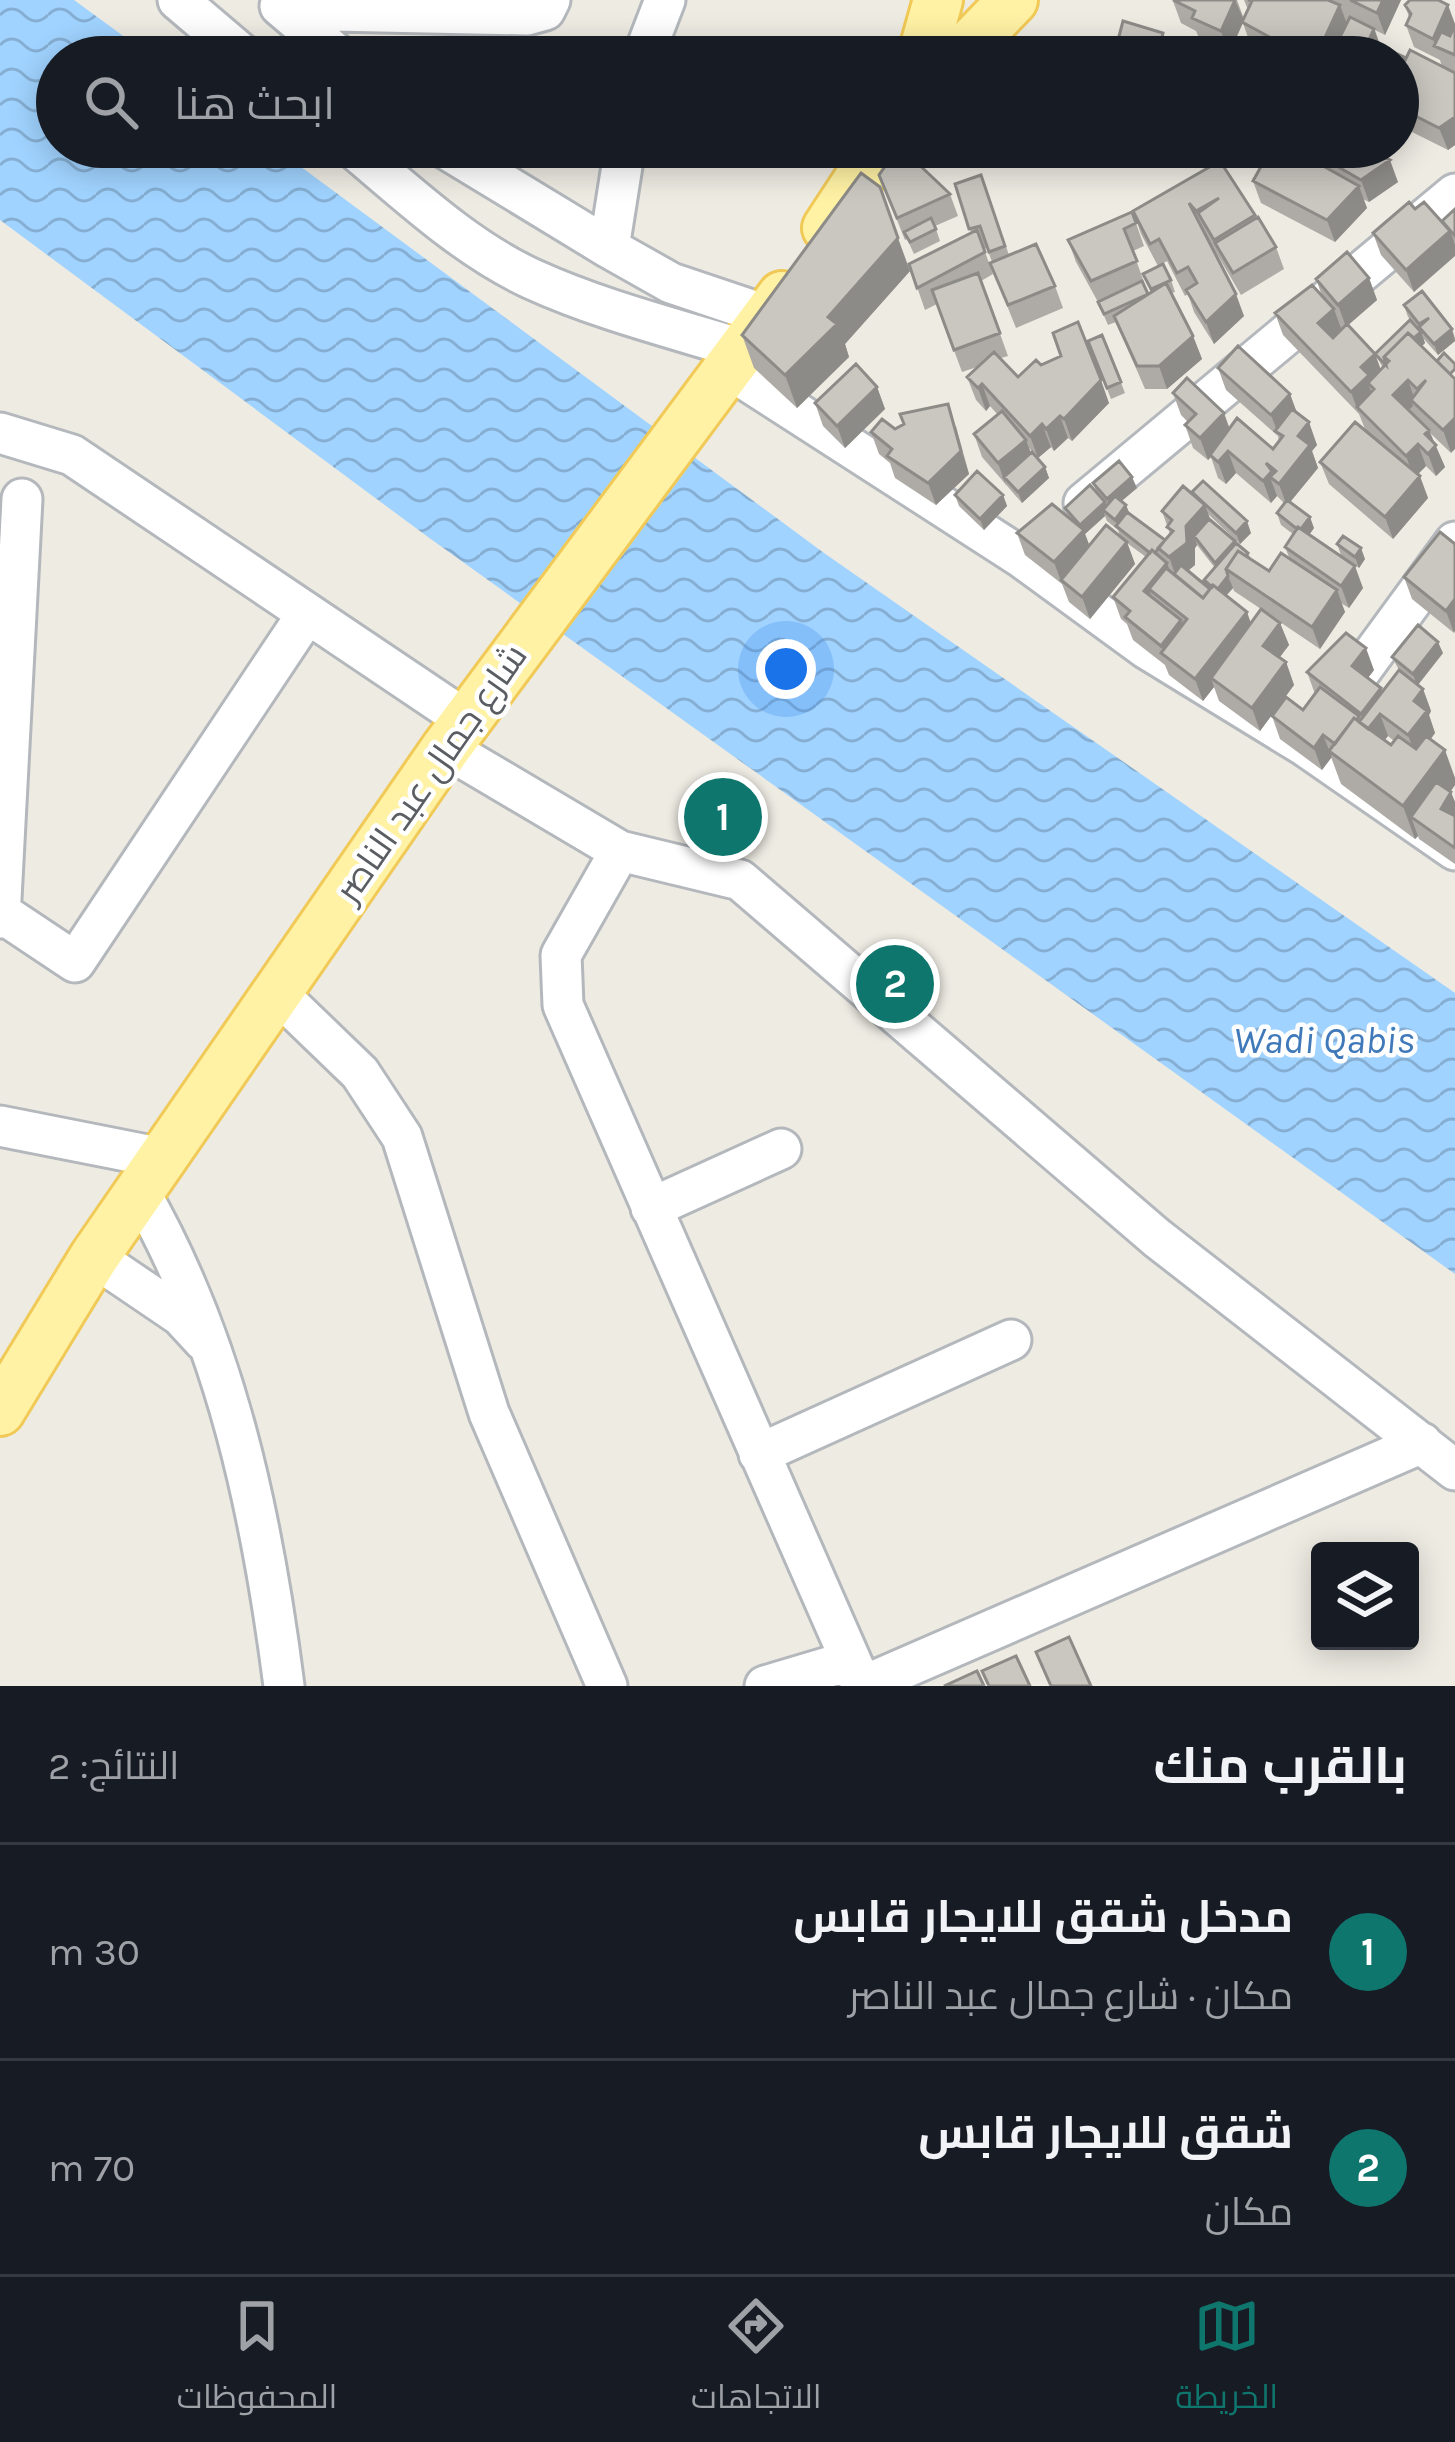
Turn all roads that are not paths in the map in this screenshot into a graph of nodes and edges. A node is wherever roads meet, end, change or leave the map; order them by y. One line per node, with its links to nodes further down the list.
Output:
1 (178, 0): 7 (street)
2 (550, 0): 6 (street)
3 (665, 0): 9 (street)
4 (938, 0): 10 (main road)
5 (1012, 0): 11 (main road)
6 (279, 5): 8 (street)
7 (220, 36)
8 (315, 36)
9 (651, 36)
10 (928, 36)
11 (978, 36)
12 (378, 168): 18 (street)
13 (475, 168): 17 (street)
14 (622, 168): 17 (street)
15 (866, 168): 18 (main road, شارع جمال عبد الناصر)
16 (1455, 194): 22 (street)
17 (609, 248): 18 (street)
18 (737, 359): 22 (street); 24 (main road, شارع جمال عبد الناصر)
19 (13, 436): 20 (street); 23 (street)
20 (11, 500): 28 (street)
21 (1455, 542): 25 (street)
22 (1021, 557): 25 (street)
23 (307, 614): 24 (street); 28 (street)
24 (468, 718): 27 (street); 29 (main road, شارع جمال عبد الناصر)
25 (1305, 746): 26 (street)
26 (1455, 850)
27 (620, 851): 33 (street); 38 (street)
28 (0, 914)
29 (276, 992): 32 (main road, شارع جمال عبد الناصر); 43 (street)
30 (0, 1126): 32 (street)
31 (781, 1149): 33 (street)
32 (151, 1174): 34 (main road, شارع جمال عبد الناصر); 36 (street)
33 (651, 1208): 39 (street)
34 (94, 1257): 36 (street); 37 (main road, شارع جمال عبد الناصر)
35 (1011, 1340): 39 (street)
36 (211, 1349): 42 (street)
37 (0, 1412)
38 (1422, 1443): 40 (street); 41 (street)
39 (759, 1454): 41 (street)
40 (1455, 1470)
41 (858, 1678): 44 (street)
42 (284, 1686)
43 (607, 1686)
44 (765, 1686)

